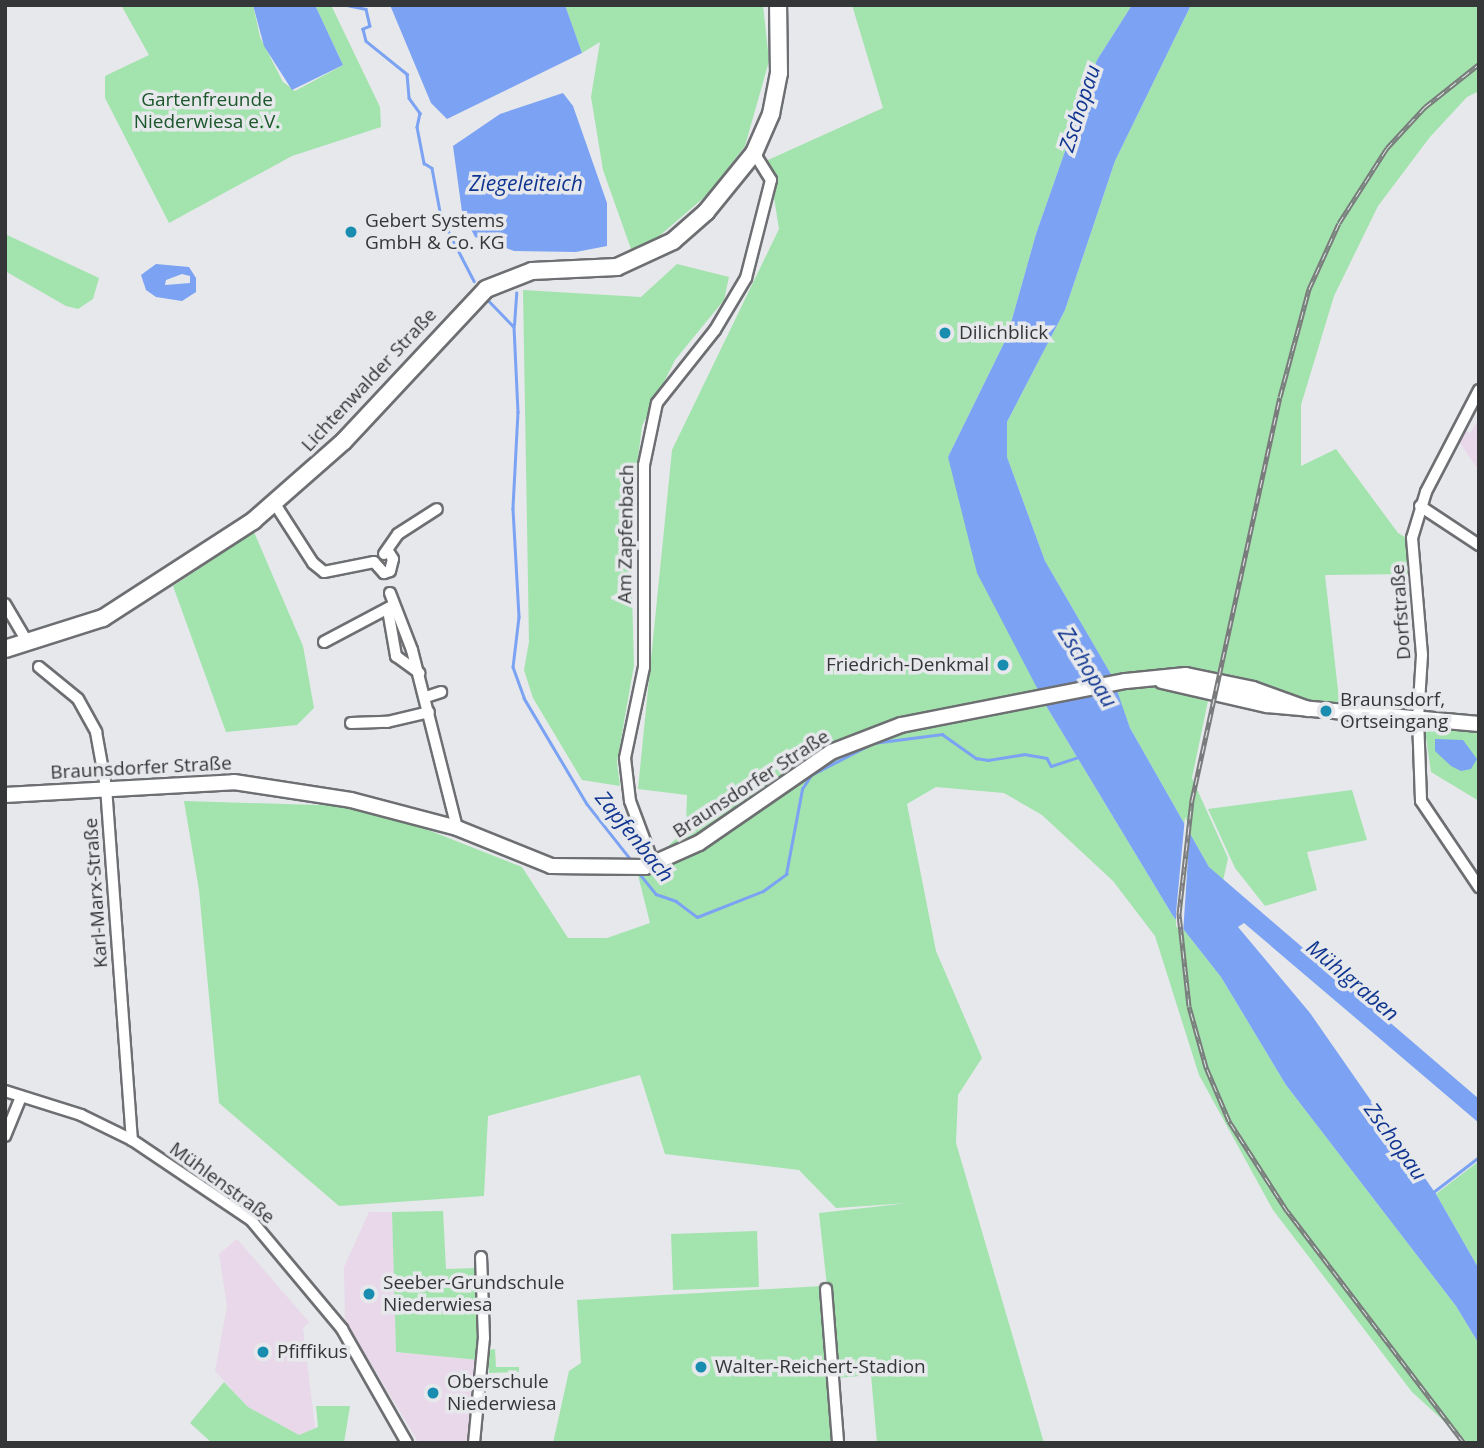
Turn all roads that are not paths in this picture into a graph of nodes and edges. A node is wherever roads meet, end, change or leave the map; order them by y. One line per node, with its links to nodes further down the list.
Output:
1 (778, 5): 2 (main road, Lichtenwalder Straße)
2 (754, 153): 4 (main road, Lichtenwalder Straße); 27 (street, Am Zapfenbach)
3 (1479, 390): 5 (street, Dorfstraße)
4 (275, 504): 9 (street); 14 (main road, Lichtenwalder Straße)
5 (1420, 506): 7 (street); 21 (street, Dorfstraße)
6 (437, 509): 8 (street)
7 (1479, 545)
8 (388, 551): 9 (street); 9 (street)
9 (374, 562)
10 (390, 593): 12 (street)
11 (5, 604): 14 (street)
12 (391, 607): 13 (street); 17 (street); 17 (street)
13 (324, 642)
14 (28, 643): 15 (main road, Lichtenwalder Straße)
15 (5, 649)
16 (39, 667): 24 (street, Karl-Marx-Straße)
17 (419, 673): 19 (street)
18 (441, 692): 19 (street)
19 (426, 697): 20 (street)
20 (429, 712): 22 (street); 26 (street)
21 (1418, 718): 23 (street); 27 (street, Braunsdorfer Straße); 28 (street, Dorfstraße)
22 (351, 723)
23 (1479, 724)
24 (106, 788): 25 (street, Braunsdorfer Straße); 26 (street, Braunsdorfer Straße); 32 (street, Karl-Marx-Straße)
25 (5, 795)
26 (457, 828): 27 (street, Braunsdorfer Straße)
27 (650, 866)
28 (1479, 887)
29 (5, 1091): 30 (street, Mühlenstraße)
30 (21, 1097): 31 (street); 32 (street, Mühlenstraße)
31 (5, 1136)
32 (132, 1140): 35 (street, Mühlenstraße)
33 (481, 1257): 36 (street)
34 (826, 1289): 37 (street)
35 (407, 1443)
36 (474, 1443)
37 (838, 1443)

